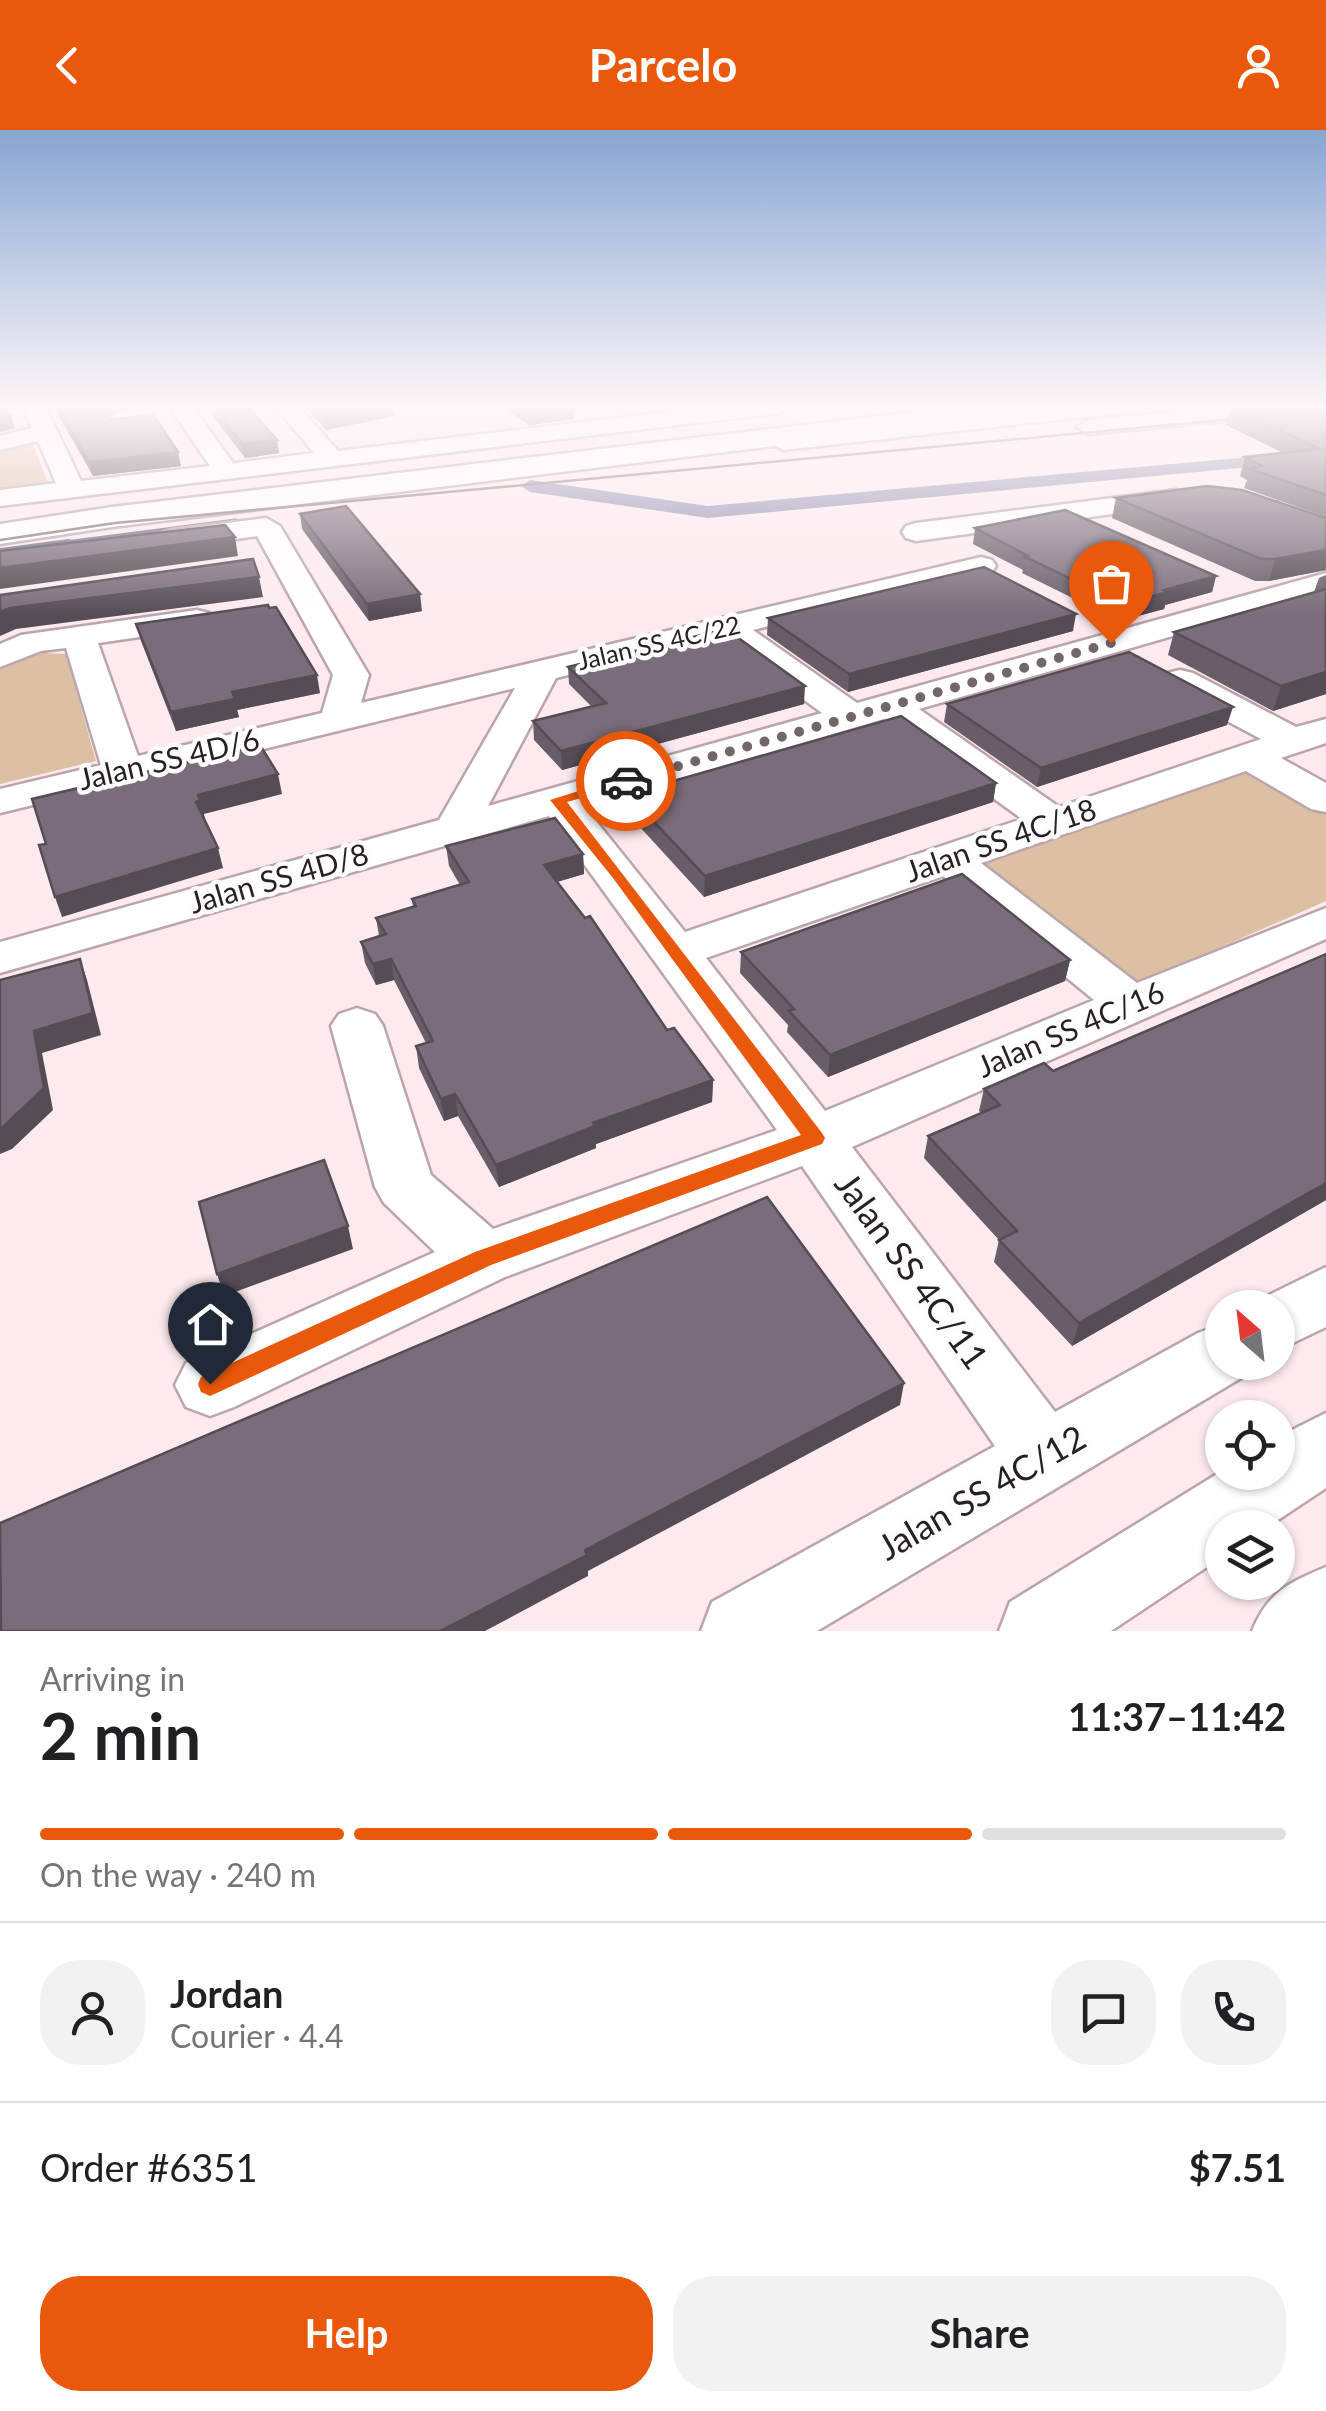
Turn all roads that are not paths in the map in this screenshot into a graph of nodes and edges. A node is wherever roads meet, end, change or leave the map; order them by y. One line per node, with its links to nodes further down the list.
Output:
1 (66, 476): 5 (street)
2 (193, 476): 5 (street)
3 (334, 476): 12 (highway)
4 (461, 476): 14 (highway)
5 (72, 490): 7 (street)
6 (1202, 494): 10 (street)
7 (0, 498)
8 (1260, 505): 13 (street)
9 (1326, 507): 11 (street)
10 (1064, 516): 15 (street); 20 (street)
11 (1326, 518)
12 (0, 520)
13 (1326, 531)
14 (0, 534)
15 (1120, 535)
16 (144, 546): 19 (street)
17 (91, 549): 18 (street)
18 (0, 562)
19 (288, 562): 21 (street); 26 (street)
20 (981, 566): 22 (street); 29 (street, Jalan SS 4C/22)
21 (250, 567)
22 (1016, 584)
23 (1227, 584): 25 (street)
24 (1317, 591): 25 (street, Jalan SS 4D/8)
25 (1263, 600): 30 (street, Jalan SS 4D/8)
26 (308, 604): 27 (street); 36 (street)
27 (269, 610)
28 (231, 615): 31 (street)
29 (726, 627): 33 (street, Jalan SS 4C/22); 35 (street)
30 (1107, 635): 34 (street, Jalan SS 4D/8); 37 (street)
31 (79, 637): 32 (street); 39 (street)
32 (0, 657)
33 (542, 671): 36 (street, Jalan SS 4C/22); 44 (street)
34 (890, 706): 35 (street, Jalan SS 4D/8); 43 (street)
35 (852, 716): 41 (street, Jalan SS 4D/8)
36 (338, 720): 39 (street, Jalan SS 4D/6)
37 (1310, 736): 38 (street, Jalan SS 4C/18)
38 (1249, 756): 42 (street); 43 (street, Jalan SS 4C/18)
39 (124, 771): 40 (street, Jalan SS 4D/6)
40 (0, 800)
41 (558, 800): 44 (street, Jalan SS 4D/8); 47 (street, Jalan SS 4C/11)
42 (1326, 800)
43 (1054, 822): 45 (street, Jalan SS 4C/18)
44 (456, 829): 48 (street, Jalan SS 4D/8)
45 (948, 858): 47 (street, Jalan SS 4C/18); 49 (street)
46 (1326, 922): 49 (street, Jalan SS 4C/16)
47 (676, 952): 51 (street, Jalan SS 4C/11)
48 (0, 958)
49 (1132, 1004): 51 (street, Jalan SS 4C/16)
50 (357, 1026): 52 (street)
51 (815, 1138): 52 (street, Jalan SS 4C/16); 58 (street, Jalan SS 4C/11)
52 (483, 1259): 56 (street, Jalan SS 4C/16)
53 (1326, 1294): 54 (street)
54 (1295, 1312)
55 (1205, 1364): 58 (street, Jalan SS 4C/12)
56 (210, 1384)
57 (1326, 1447): 61 (street)
58 (1045, 1457): 60 (street, Jalan SS 4C/12)
59 (1326, 1607): 62 (street)
60 (741, 1631)
61 (1039, 1631)
62 (1292, 1631)

